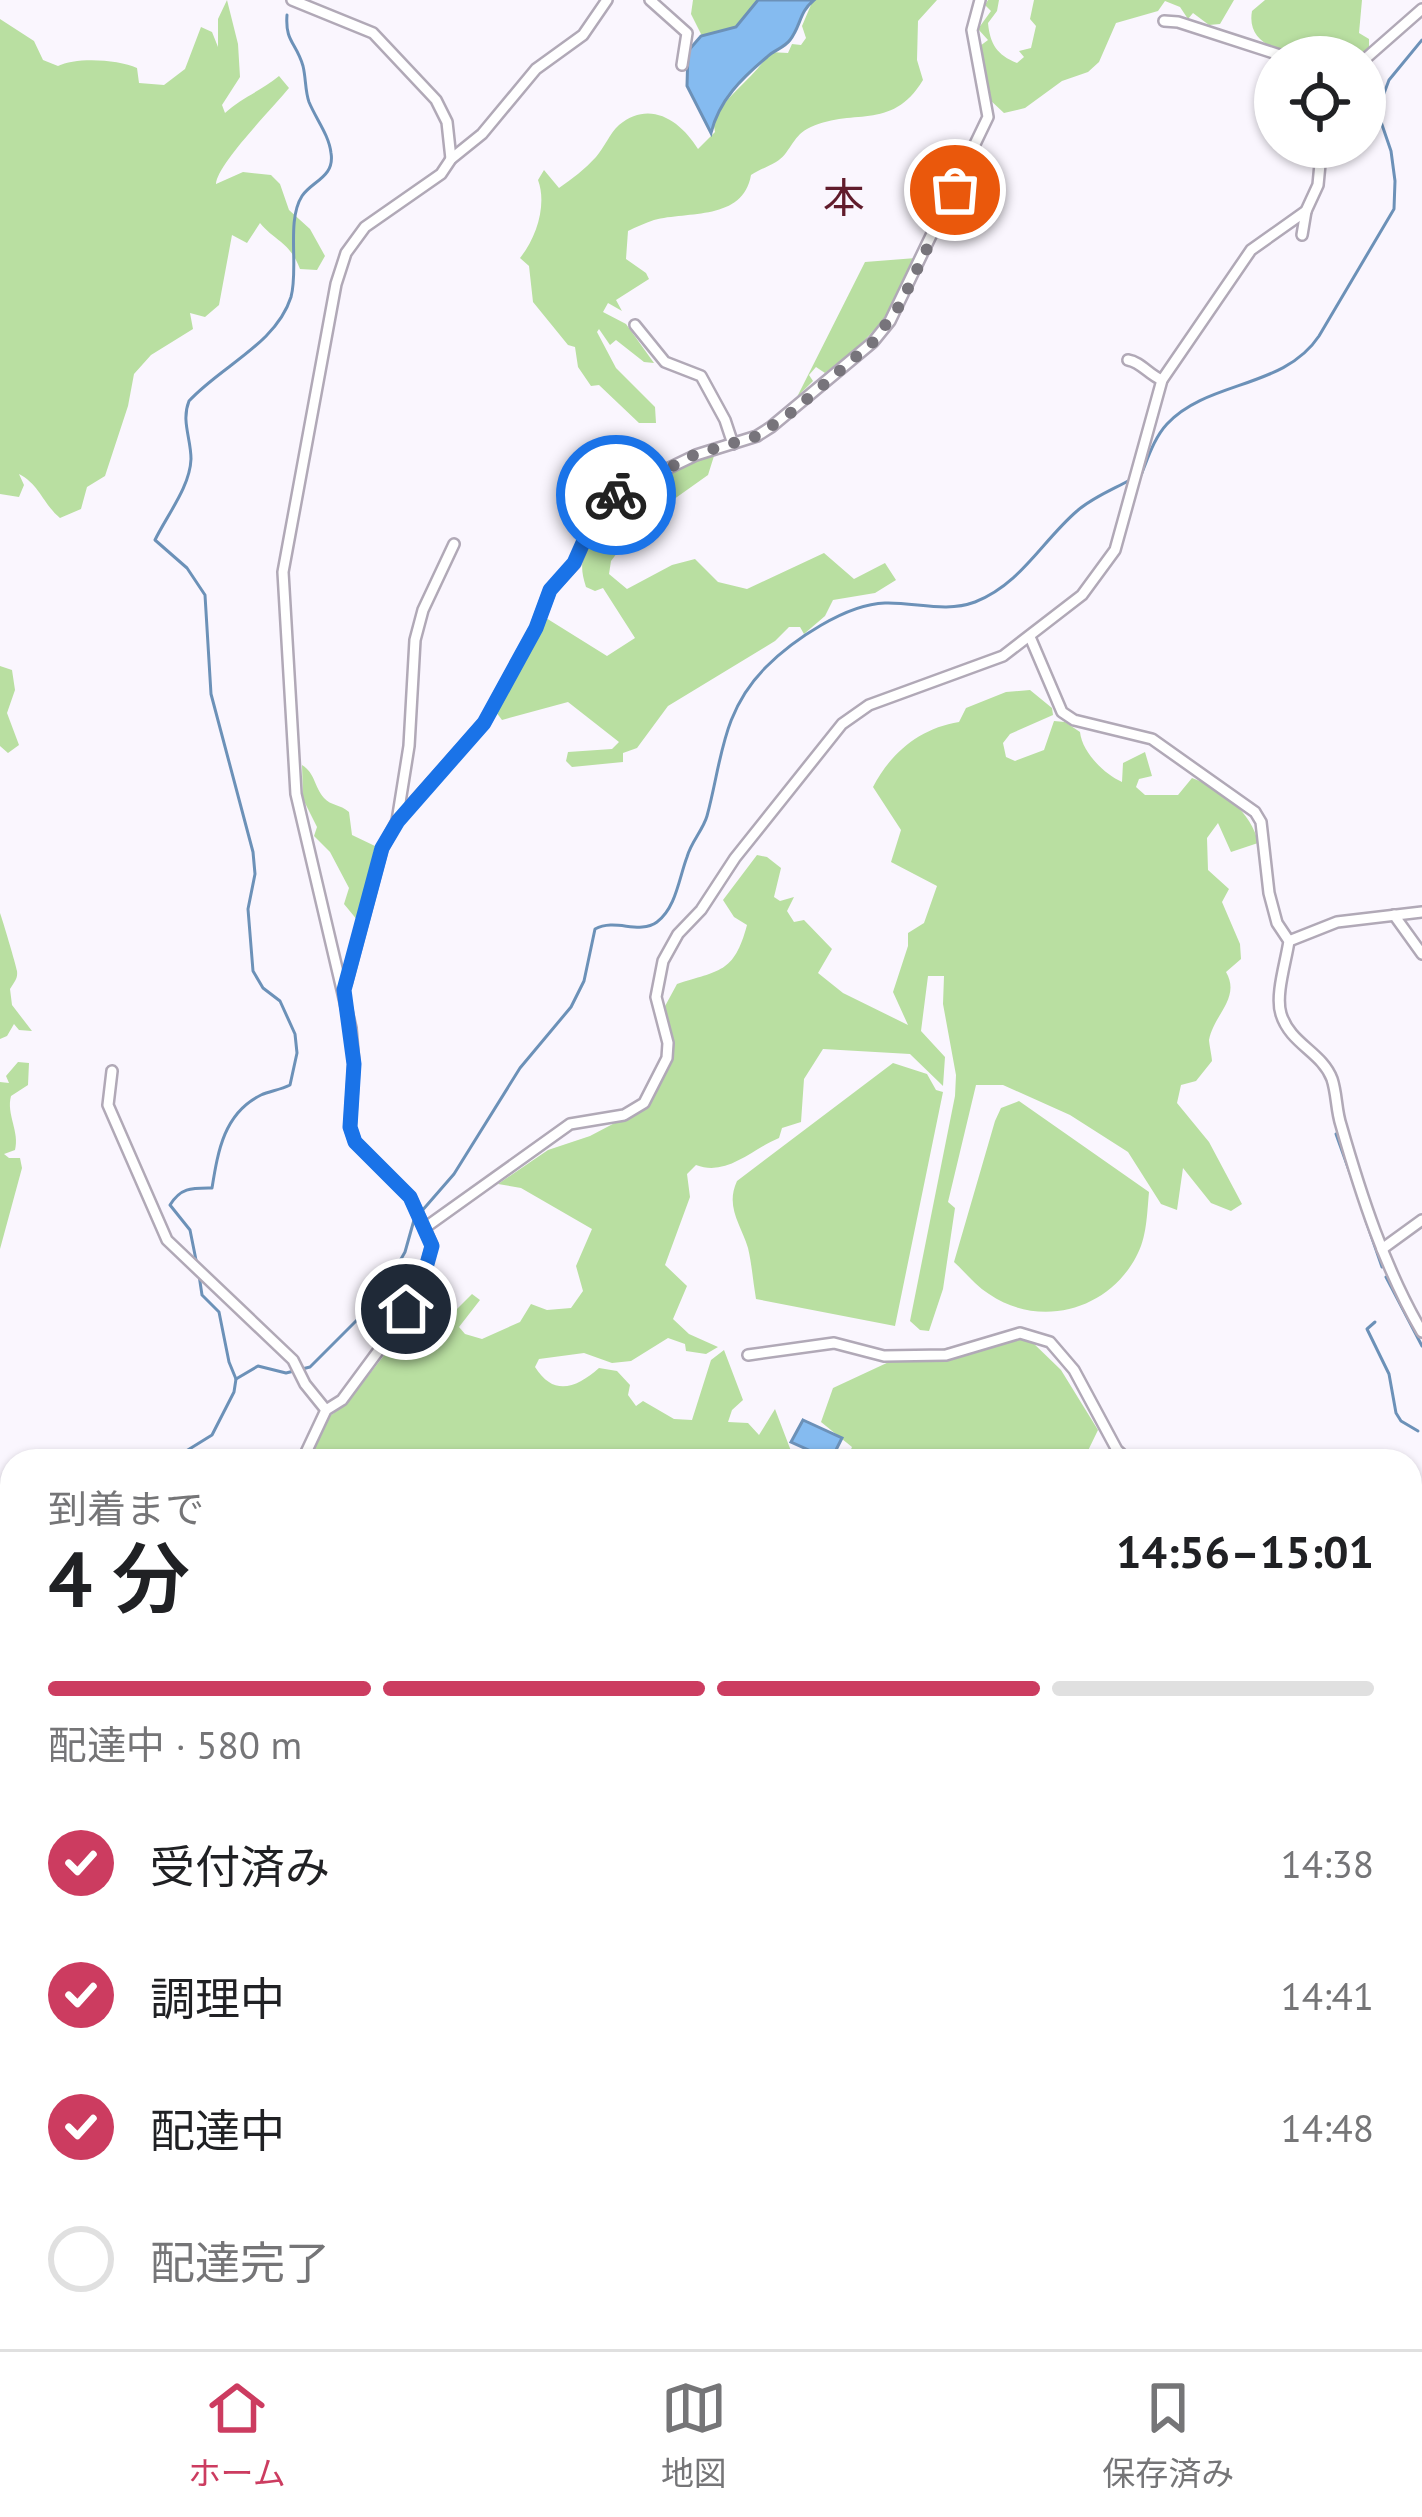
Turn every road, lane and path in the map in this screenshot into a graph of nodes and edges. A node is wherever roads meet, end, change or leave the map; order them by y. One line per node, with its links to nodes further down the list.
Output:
1 (292, 0): 10 (street)
2 (608, 0): 10 (street)
3 (650, 0): 9 (street)
4 (980, 0): 17 (street)
5 (1422, 9): 7 (street)
6 (1164, 21): 8 (street)
7 (1386, 40)
8 (1254, 47)
9 (682, 65)
10 (451, 160): 25 (street)
11 (1320, 168): 12 (street)
12 (1306, 211): 13 (street); 16 (street)
13 (1302, 235)
14 (634, 325): 17 (street)
15 (1151, 365): 16 (street)
16 (1162, 380): 19 (street)
17 (733, 444): 20 (street)
18 (454, 544): 20 (street)
19 (1030, 637): 23 (street); 28 (street)
20 (398, 821): 25 (street)
21 (1422, 912): 22 (street)
22 (1394, 915): 23 (street); 24 (street)
23 (1289, 941): 29 (street)
24 (1422, 955)
25 (344, 990): 28 (street)
26 (112, 1071): 32 (street)
27 (1422, 1220): 29 (street)
28 (426, 1227): 32 (street)
29 (1382, 1249): 30 (street)
30 (1422, 1332)
31 (748, 1355): 34 (street)
32 (326, 1410): 33 (street)
33 (308, 1449)
34 (1116, 1449)

